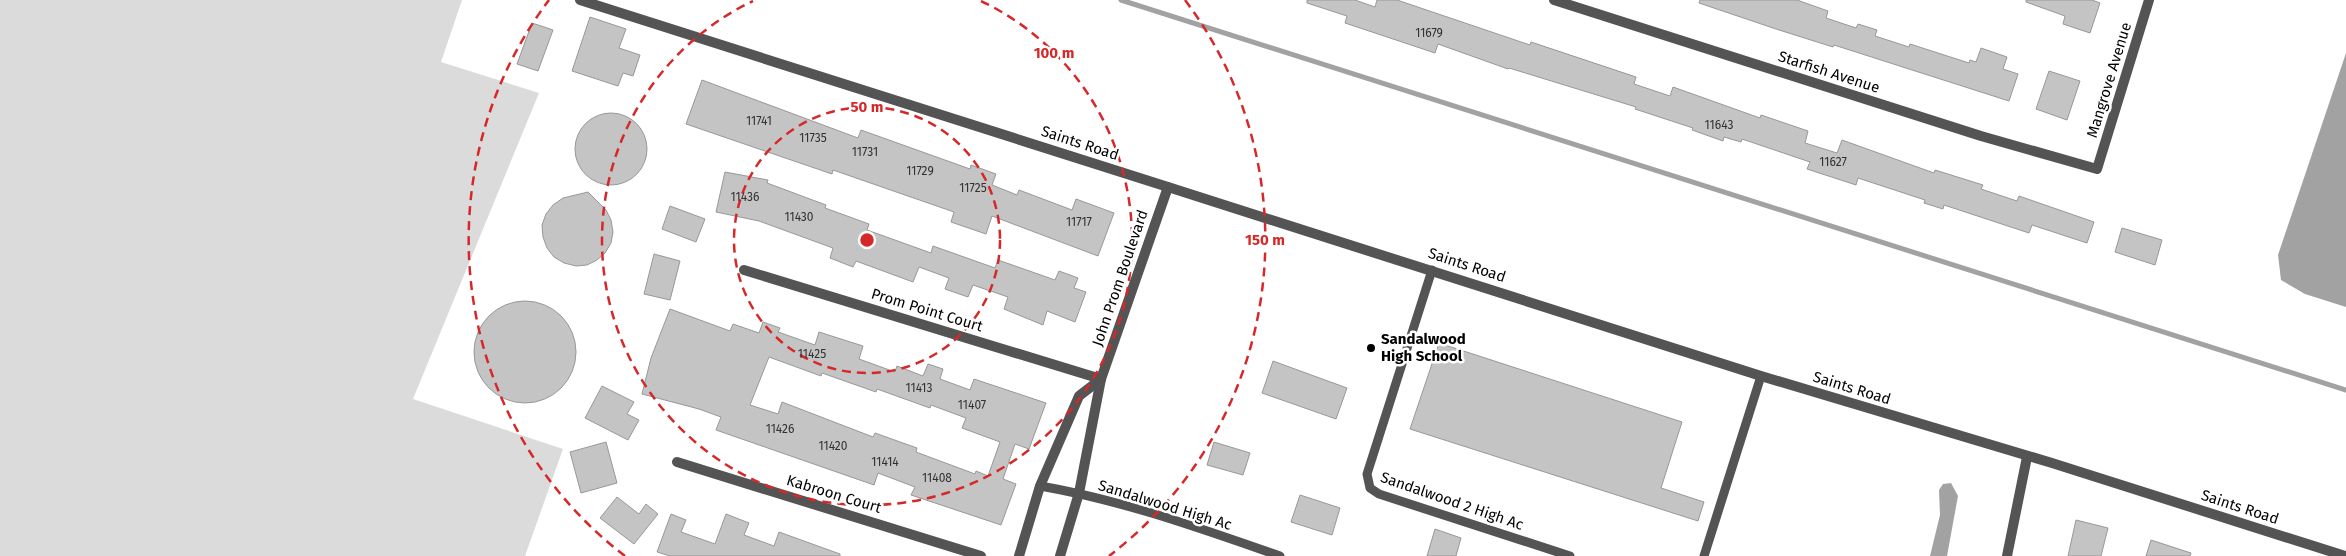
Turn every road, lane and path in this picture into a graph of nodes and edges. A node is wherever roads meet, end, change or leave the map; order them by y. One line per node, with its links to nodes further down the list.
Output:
1 (580, 0): 5 (street, Saints Road)
2 (1554, 0): 4 (street, Starfish Avenue)
3 (2149, 0): 4 (street, Mangrove Avenue)
4 (2097, 169)
5 (1168, 187): 7 (street, Saints Road); 9 (street, John Prom Boulevard)
6 (744, 270): 9 (street, Prom Point Court)
7 (1432, 270): 8 (street, Saints Road); 18 (lane, Sandalwood 2 High Ac)
8 (1761, 376): 10 (street, Saints Road); 19 (lane)
9 (1101, 379): 12 (street); 13 (street, John Prom Boulevard)
10 (2027, 457): 20 (street); 21 (street, Saints Road)
11 (678, 462): 14 (street, Kabroon Court)
12 (1040, 486): 13 (lane, Sandalwood High Ac); 15 (street)
13 (1079, 493): 16 (street, John Prom Boulevard); 17 (lane, Sandalwood High Ac)
14 (981, 556)
15 (1019, 556)
16 (1060, 556)
17 (1280, 556)
18 (1570, 556)
19 (1704, 556)
20 (2007, 556)
21 (2345, 556)

